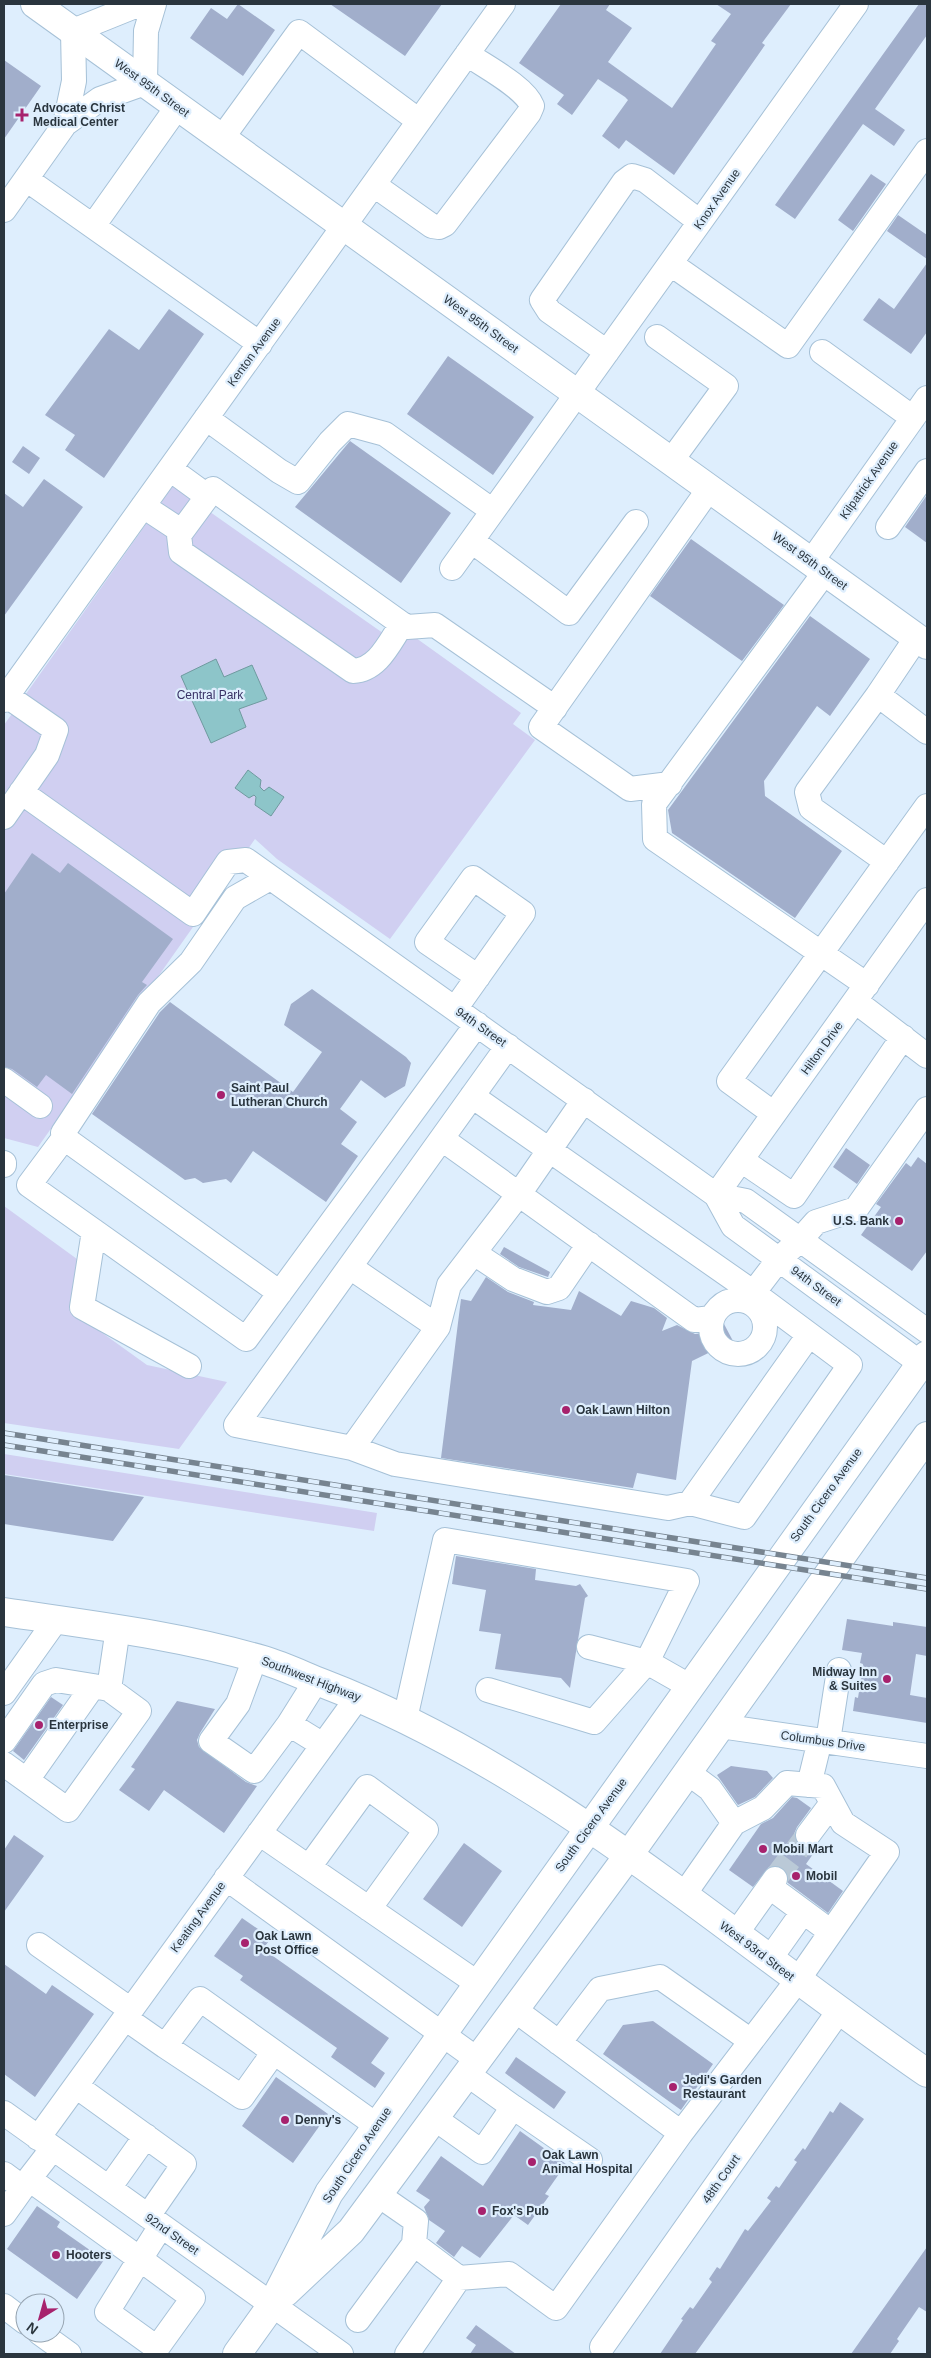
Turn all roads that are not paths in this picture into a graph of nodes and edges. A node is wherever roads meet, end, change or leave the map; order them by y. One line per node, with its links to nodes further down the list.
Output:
1 (35, 4): 6 (main road, West 95th Street)
2 (140, 4): 6 (street)
3 (154, 4): 8 (street)
4 (503, 4): 7 (street, Kenton Avenue)
5 (856, 4): 17 (street, Knox Avenue)
6 (73, 31): 8 (main road, West 95th Street); 11 (street)
7 (467, 54): 10 (street, Kenton Avenue); 15 (street)
8 (145, 83): 9 (main road, West 95th Street); 11 (street)
9 (178, 106): 12 (main road, West 95th Street); 18 (street)
10 (419, 121): 12 (street); 15 (street, Kenton Avenue)
11 (65, 124): 14 (street)
12 (222, 138): 19 (main road, West 95th Street)
13 (927, 152): 20 (street)
14 (26, 178): 16 (street); 18 (street)
15 (374, 185): 19 (street, Kenton Avenue)
16 (4, 210)
17 (700, 222): 20 (street, Knox Avenue); 23 (street)
18 (92, 226): 22 (street)
19 (345, 226): 22 (street, Kenton Avenue); 25 (main road, West 95th Street)
20 (671, 264): 23 (street, Knox Avenue)
21 (657, 337): 29 (street)
22 (260, 344): 27 (street, Kenton Avenue)
23 (607, 352): 25 (street, Knox Avenue)
24 (822, 352): 28 (street)
25 (578, 394): 29 (main road, West 95th Street); 35 (street, Knox Avenue)
26 (927, 398): 28 (street, Kilpatrick Avenue)
27 (206, 418): 30 (street, Kenton Avenue); 35 (street)
28 (913, 418): 40 (street, Kilpatrick Avenue)
29 (671, 461): 32 (main road, West 95th Street)
30 (170, 469): 33 (street); 34 (street, Kenton Avenue)
31 (927, 471): 37 (street)
32 (710, 488): 40 (main road, West 95th Street); 46 (street)
33 (207, 496): 38 (street); 42 (street)
34 (143, 506): 38 (street); 44 (street, Kenton Avenue)
35 (493, 511): 39 (street, Knox Avenue)
36 (636, 522): 39 (street)
37 (888, 527)
38 (181, 531): 42 (street)
39 (472, 541): 41 (street, Knox Avenue)
40 (818, 567): 43 (main road, West 95th Street); 48 (street, Kilpatrick Avenue)
41 (452, 568)
42 (402, 624): 46 (street)
43 (922, 641): 45 (street)
44 (6, 694): 49 (street)
45 (878, 695): 47 (street); 52 (street)
46 (555, 708): 48 (street)
47 (927, 732)
48 (670, 784): 55 (street, Kilpatrick Avenue)
49 (21, 792): 51 (street); 53 (street, 94th Street)
50 (927, 806): 52 (street)
51 (4, 817)
52 (887, 862): 55 (street)
53 (270, 878): 58 (street, 94th Street); 69 (street)
54 (927, 900): 57 (street, Hilton Drive)
55 (821, 953): 57 (street); 68 (street)
56 (478, 977): 58 (street)
57 (861, 993): 60 (street); 68 (street, Hilton Drive)
58 (455, 1009): 59 (street, 94th Street)
59 (477, 1024): 61 (street, 94th Street); 83 (street)
60 (903, 1037): 62 (street); 75 (street)
61 (508, 1046): 64 (street); 65 (street, 94th Street)
62 (927, 1056)
63 (4, 1080): 66 (street)
64 (472, 1096): 70 (street); 71 (street)
65 (584, 1100): 71 (street); 74 (street, 94th Street)
66 (40, 1106)
67 (926, 1112): 76 (street)
68 (774, 1114): 72 (street, Hilton Drive)
69 (64, 1138): 77 (street); 83 (street)
70 (442, 1139): 73 (street); 82 (street)
71 (549, 1150): 73 (street); 84 (street)
72 (741, 1160): 74 (street, Hilton Drive); 75 (street)
73 (519, 1194): 79 (street); 80 (street)
74 (716, 1195): 78 (street, 94th Street); 81 (street, 94th Street)
75 (794, 1196): 76 (street)
76 (816, 1222): 78 (street)
77 (94, 1230): 83 (street); 90 (street)
78 (800, 1240): 81 (street); 87 (street, 94th Street)
79 (589, 1244): 80 (street); 85 (street)
80 (474, 1254): 86 (street)
81 (784, 1263): 84 (street); 89 (street, 94th Street)
82 (350, 1267): 86 (street); 92 (street)
83 (280, 1292)
84 (756, 1301): 85 (street); 85 (street); 88 (street)
85 (712, 1318)
86 (438, 1327): 92 (street)
87 (927, 1331)
88 (810, 1335): 93 (street); 93 (street)
89 (925, 1362): 102 (main road, South Cicero Avenue)
90 (189, 1366)
91 (927, 1436): 109 (main road, South Cicero Avenue)
92 (352, 1448): 93 (street)
93 (690, 1503)
94 (4, 1612): 95 (main road, Southwest Highway)
95 (56, 1620): 96 (main road, Southwest Highway); 105 (street)
96 (118, 1628): 98 (main road, Southwest Highway); 103 (street)
97 (589, 1647): 99 (street)
98 (255, 1658): 101 (main road, Southwest Highway); 108 (street)
99 (647, 1662): 102 (street); 104 (street); 107 (street)
100 (839, 1670): 111 (street)
101 (316, 1681): 106 (main road, Southwest Highway); 108 (street)
102 (691, 1687): 120 (main road, South Cicero Avenue)
103 (101, 1688): 110 (street); 116 (street); 116 (street)
104 (488, 1690)
105 (4, 1693)
106 (358, 1697): 107 (main road, Southwest Highway); 112 (street, Keating Avenue)
107 (405, 1719): 120 (main road, Southwest Highway)
108 (290, 1724): 112 (street)
109 (720, 1726): 111 (street, Columbus Drive); 115 (main road, South Cicero Avenue)
110 (4, 1741)
111 (824, 1741): 113 (street, Columbus Drive); 117 (street)
112 (323, 1745): 121 (street, Keating Avenue)
113 (927, 1756)
114 (4, 1764): 116 (street)
115 (687, 1772): 119 (street); 123 (main road, South Cicero Avenue)
116 (27, 1780)
117 (809, 1785): 118 (street); 119 (street)
118 (832, 1803): 122 (street); 129 (street)
119 (734, 1823): 126 (street)
120 (588, 1828): 123 (main road, West 93rd Street); 134 (main road, South Cicero Avenue)
121 (259, 1833): 124 (street); 125 (street, Keating Avenue)
122 (808, 1835)
123 (628, 1856): 126 (main road, West 93rd Street); 135 (main road, South Cicero Avenue)
124 (309, 1867): 127 (street); 127 (street)
125 (226, 1878): 137 (street, Keating Avenue); 138 (street)
126 (683, 1896): 130 (main road, West 93rd Street)
127 (369, 1908): 134 (street)
128 (803, 1912): 129 (street); 130 (street); 132 (street)
129 (831, 1932): 133 (street)
130 (735, 1934): 132 (main road, West 93rd Street)
131 (39, 1945): 137 (street)
132 (769, 1960): 133 (main road, West 93rd Street)
133 (797, 1981): 136 (main road, West 93rd Street); 139 (street)
134 (477, 1983): 138 (main road, South Cicero Avenue)
135 (515, 2010): 140 (street); 143 (main road, South Cicero Avenue)
136 (839, 2012): 144 (main road, West 93rd Street); 167 (street, 48th Court)
137 (128, 2014): 141 (street); 145 (street, Keating Avenue)
138 (441, 2033): 143 (street); 149 (main road, South Cicero Avenue)
139 (751, 2041): 140 (street); 150 (street)
140 (559, 2043): 150 (street)
141 (165, 2046): 142 (street); 142 (street)
142 (274, 2052): 149 (street)
143 (472, 2067): 146 (street); 148 (main road, South Cicero Avenue)
144 (927, 2073)
145 (76, 2086): 151 (street); 152 (street, Keating Avenue)
146 (513, 2107): 148 (street); 153 (street)
147 (4, 2113): 152 (street, 92nd Street)
148 (434, 2118): 157 (main road, South Cicero Avenue)
149 (376, 2125): 162 (main road, South Cicero Avenue)
150 (681, 2133): 161 (street)
151 (146, 2136): 156 (street); 159 (street)
152 (46, 2143): 155 (street, Keating Avenue); 156 (street, 92nd Street)
153 (590, 2160)
154 (4, 2174): 155 (street)
155 (26, 2183): 158 (street, Keating Avenue); 159 (street)
156 (109, 2188): 159 (street, 92nd Street)
157 (377, 2194): 160 (street); 162 (main road, South Cicero Avenue)
158 (4, 2214)
159 (155, 2221): 162 (street, 92nd Street)
160 (414, 2244): 161 (street); 165 (street)
161 (459, 2278): 171 (street)
162 (272, 2305): 169 (main road, South Cicero Avenue); 170 (street, 92nd Street)
163 (4, 2306): 164 (street)
164 (15, 2314)
165 (358, 2320)
166 (54, 2343): 168 (street)
167 (602, 2347)
168 (69, 2354)
169 (239, 2354)
170 (341, 2354)
171 (407, 2354)

